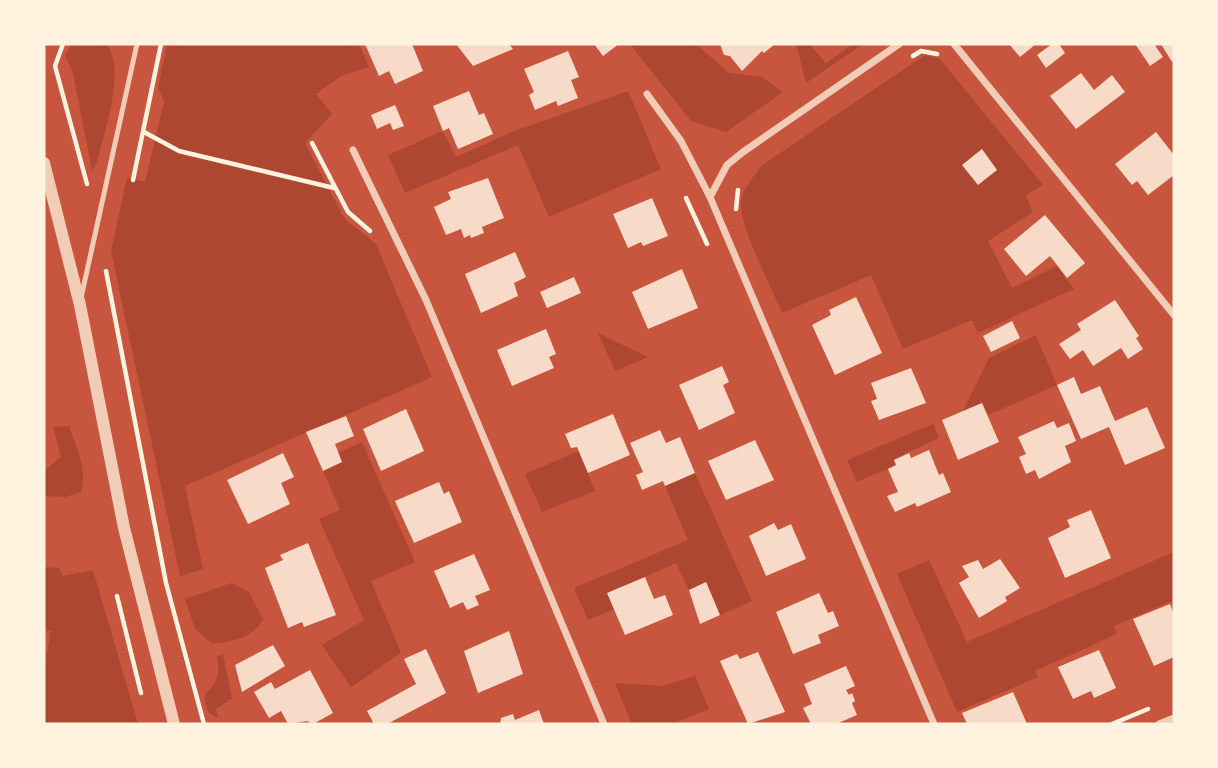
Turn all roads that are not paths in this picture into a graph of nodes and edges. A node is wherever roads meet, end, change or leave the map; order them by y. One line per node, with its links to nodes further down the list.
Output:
1 (137, 44): 8 (lane)
2 (899, 44): 7 (street)
3 (954, 44): 9 (street)
4 (647, 94): 7 (street)
5 (353, 150): 12 (street)
6 (44, 163): 8 (street)
7 (710, 197): 13 (street)
8 (80, 305): 11 (street)
9 (1174, 315)
10 (1174, 718): 14 (street)
11 (174, 724)
12 (604, 724)
13 (934, 724)
14 (1160, 724)

